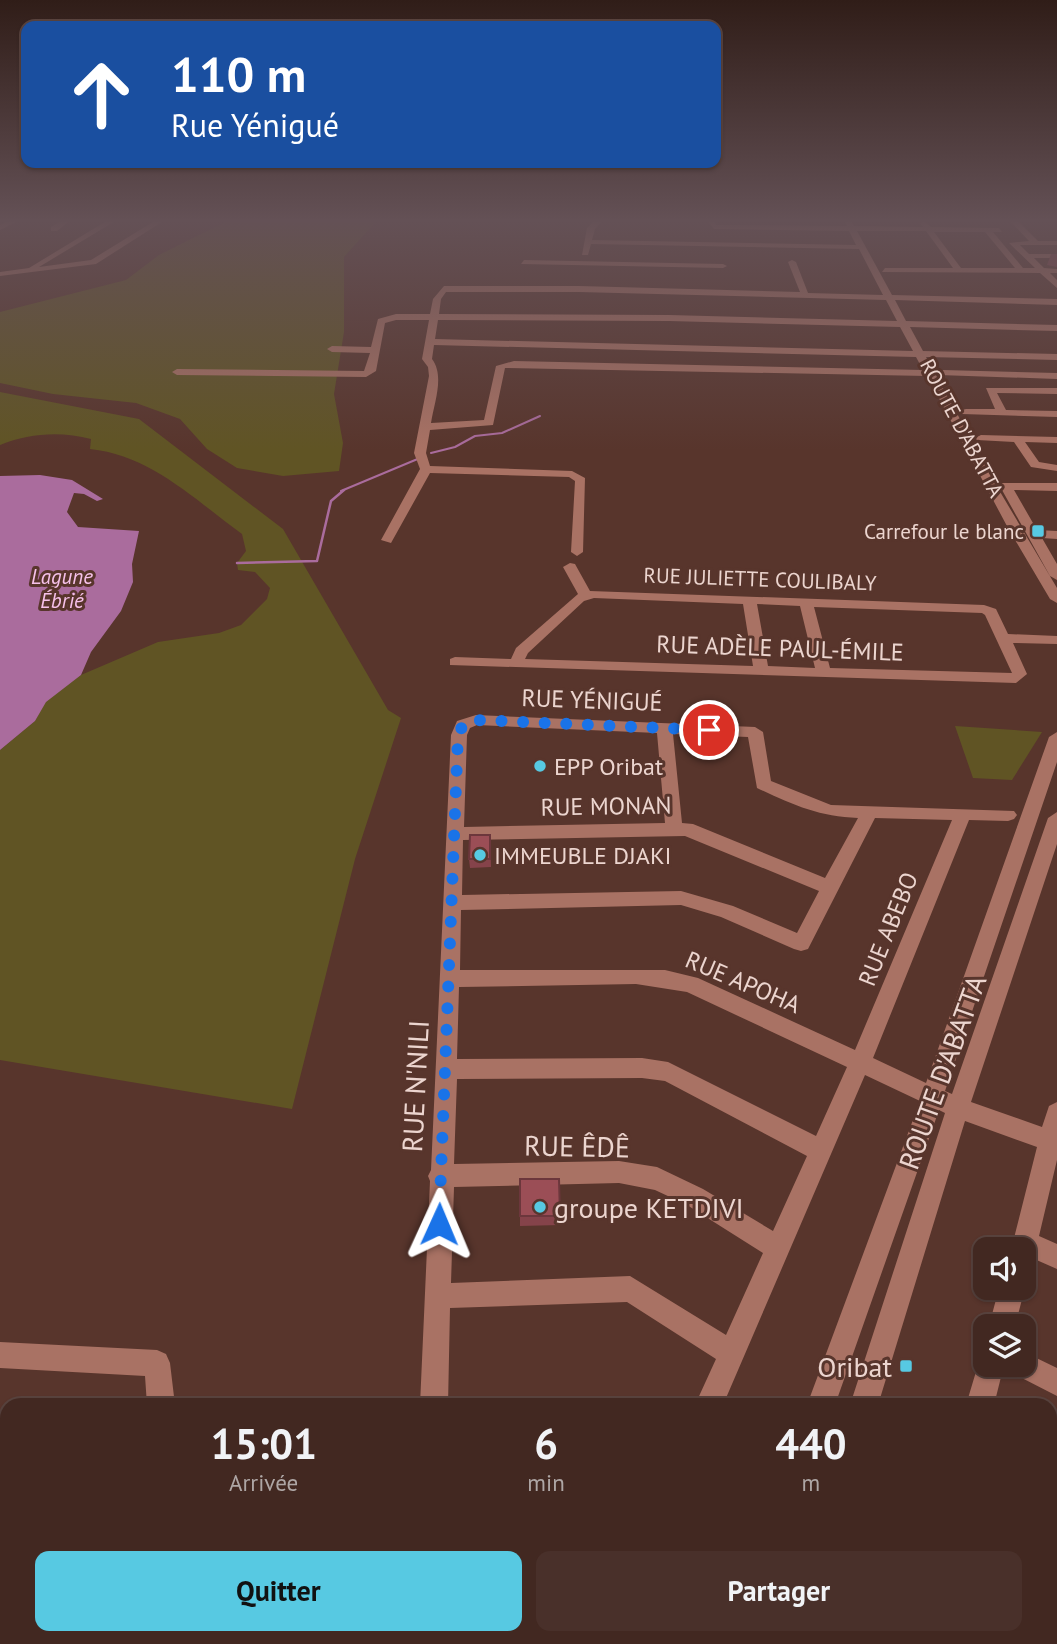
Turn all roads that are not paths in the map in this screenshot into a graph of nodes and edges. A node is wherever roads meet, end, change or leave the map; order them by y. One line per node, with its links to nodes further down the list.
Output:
1 (895, 296): 8 (street, ROUTE D'ABATTA)
2 (439, 297): 7 (street)
3 (543, 297): 7 (street)
4 (644, 297): 8 (street)
5 (914, 297): 6 (street)
6 (1057, 302)
7 (435, 316): 10 (street); 12 (street)
8 (911, 325): 9 (street); 13 (street, ROUTE D'ABATTA)
9 (1057, 328)
10 (430, 342): 13 (street); 22 (street)
11 (332, 349): 12 (street)
12 (373, 350): 15 (street)
13 (927, 353): 14 (street); 16 (street, ROUTE D'ABATTA)
14 (1057, 357)
15 (177, 372)
16 (937, 373): 17 (street); 21 (street, ROUTE D'ABATTA); 22 (street); 28 (street, ROUTE D'ABATTA)
17 (1057, 376)
18 (1057, 391): 19 (street)
19 (1002, 413): 20 (street); 21 (street)
20 (1057, 414)
21 (968, 416): 23 (street); 25 (street, ROUTE D'ABATTA)
22 (424, 427): 27 (street)
23 (1018, 440): 24 (street); 26 (street)
24 (1057, 440)
25 (987, 450)
26 (1057, 468)
27 (426, 469): 32 (street); 33 (street)
28 (1000, 482): 29 (street); 30 (street, ROUTE D'ABATTA); 37 (street, ROUTE D'ABATTA)
29 (1057, 487)
30 (1032, 534): 31 (street); 35 (street, ROUTE D'ABATTA)
31 (1057, 535)
32 (387, 540)
33 (577, 552)
34 (570, 567): 36 (street)
35 (1057, 576)
36 (586, 596): 38 (street, RUE JULIETTE COULIBALY); 44 (street)
37 (1057, 599)
38 (750, 600): 39 (street, RUE JULIETTE COULIBALY); 45 (street)
39 (806, 602): 41 (street, RUE JULIETTE COULIBALY); 46 (street)
40 (1057, 640): 41 (street)
41 (1006, 643): 42 (street); 46 (street, RUE ADÈLE PAUL-ÉMILE)
42 (1057, 648)
43 (455, 662): 44 (street, RUE ADÈLE PAUL-ÉMILE)
44 (517, 662): 45 (street, RUE ADÈLE PAUL-ÉMILE)
45 (761, 670): 46 (street, RUE ADÈLE PAUL-ÉMILE)
46 (824, 672)
47 (664, 728): 49 (street, RUE YÉNIGUÉ); 53 (street); 54 (street, RUE YÉNIGUÉ)
48 (1057, 737): 60 (street, ROUTE D'ABATTA)
49 (870, 811): 50 (street, RUE YÉNIGUÉ); 55 (street)
50 (963, 814): 51 (street, RUE YÉNIGUÉ); 58 (street, RUE ABEBO)
51 (1008, 815)
52 (1057, 818): 61 (street, ROUTE D'ABATTA)
53 (674, 829): 54 (street, RUE MONAN); 55 (street, RUE MONAN)
54 (455, 834): 56 (street, RUE YÉNIGUÉ)
55 (830, 888): 56 (street)
56 (453, 903): 57 (street, RUE YÉNIGUÉ)
57 (450, 979): 58 (street, RUE APOHA); 59 (street, RUE N'NILI)
58 (860, 1063): 60 (street, RUE APOHA); 64 (street)
59 (446, 1069): 64 (street); 65 (street, RUE N'NILI)
60 (933, 1097): 61 (street, RUE APOHA); 79 (street, ROUTE D'ABATTA)
61 (958, 1108): 63 (street, RUE APOHA); 80 (street, ROUTE D'ABATTA)
62 (1057, 1113): 63 (street)
63 (1054, 1142): 66 (street)
64 (820, 1150): 67 (street)
65 (440, 1176): 67 (street, RUE ÊDÊ); 70 (street, RUE N'NILI)
66 (1027, 1237)
67 (778, 1248): 71 (street)
68 (1036, 1250): 69 (street)
69 (1057, 1257)
70 (437, 1296): 71 (street); 77 (street, RUE N'NILI)
71 (732, 1354): 78 (street)
72 (0, 1355): 76 (street)
73 (1036, 1372): 75 (street)
74 (988, 1377): 81 (street)
75 (1057, 1383)
76 (160, 1398)
77 (434, 1398)
78 (712, 1398)
79 (824, 1398)
80 (866, 1398)
81 (982, 1398)

